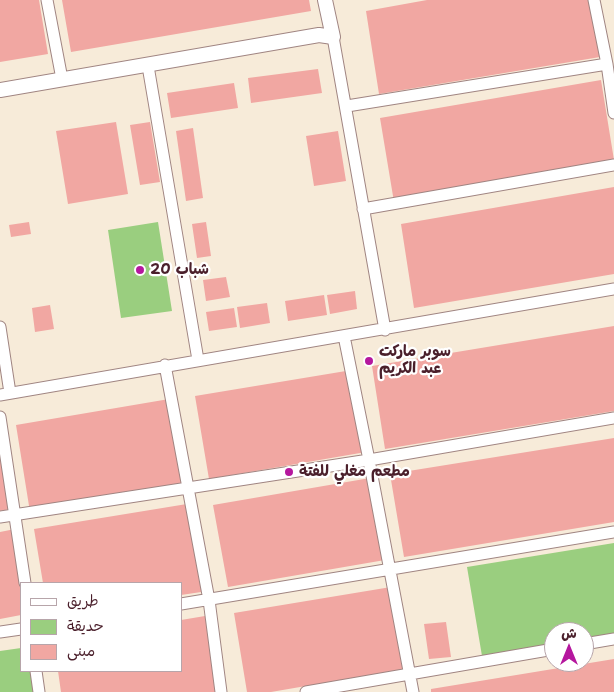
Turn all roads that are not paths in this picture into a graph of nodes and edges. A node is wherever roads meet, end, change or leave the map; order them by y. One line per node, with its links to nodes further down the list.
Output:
1 (48, 0): 7 (street)
2 (325, 0): 4 (street)
3 (594, 0): 5 (street)
4 (333, 36): 6 (street); 9 (street)
5 (607, 64): 9 (street); 10 (street)
6 (148, 66): 7 (street); 17 (street)
7 (62, 79): 8 (street)
8 (0, 90)
9 (346, 106): 12 (street)
10 (614, 113)
11 (614, 165): 12 (street)
12 (363, 209): 15 (street)
13 (614, 289): 15 (street)
14 (0, 326): 19 (street)
15 (385, 330): 16 (street)
16 (344, 336): 17 (street); 22 (street)
17 (198, 360): 18 (street)
18 (165, 365): 19 (street); 23 (street)
19 (5, 394)
20 (0, 417): 24 (street)
21 (614, 418): 22 (street)
22 (369, 460): 23 (street); 27 (street)
23 (189, 488): 24 (street); 29 (street)
24 (15, 514): 25 (street); 28 (street)
25 (0, 517)
26 (614, 532): 27 (street)
27 (390, 570): 29 (street); 37 (street)
28 (25, 582)
29 (209, 600): 30 (street); 39 (street)
30 (182, 604)
31 (20, 629): 32 (street)
32 (0, 632)
33 (614, 639): 34 (street)
34 (594, 642)
35 (544, 651): 37 (street)
36 (36, 672): 38 (street)
37 (410, 674): 40 (street); 41 (street)
38 (39, 692)
39 (221, 692)
40 (306, 692)
41 (413, 692)

